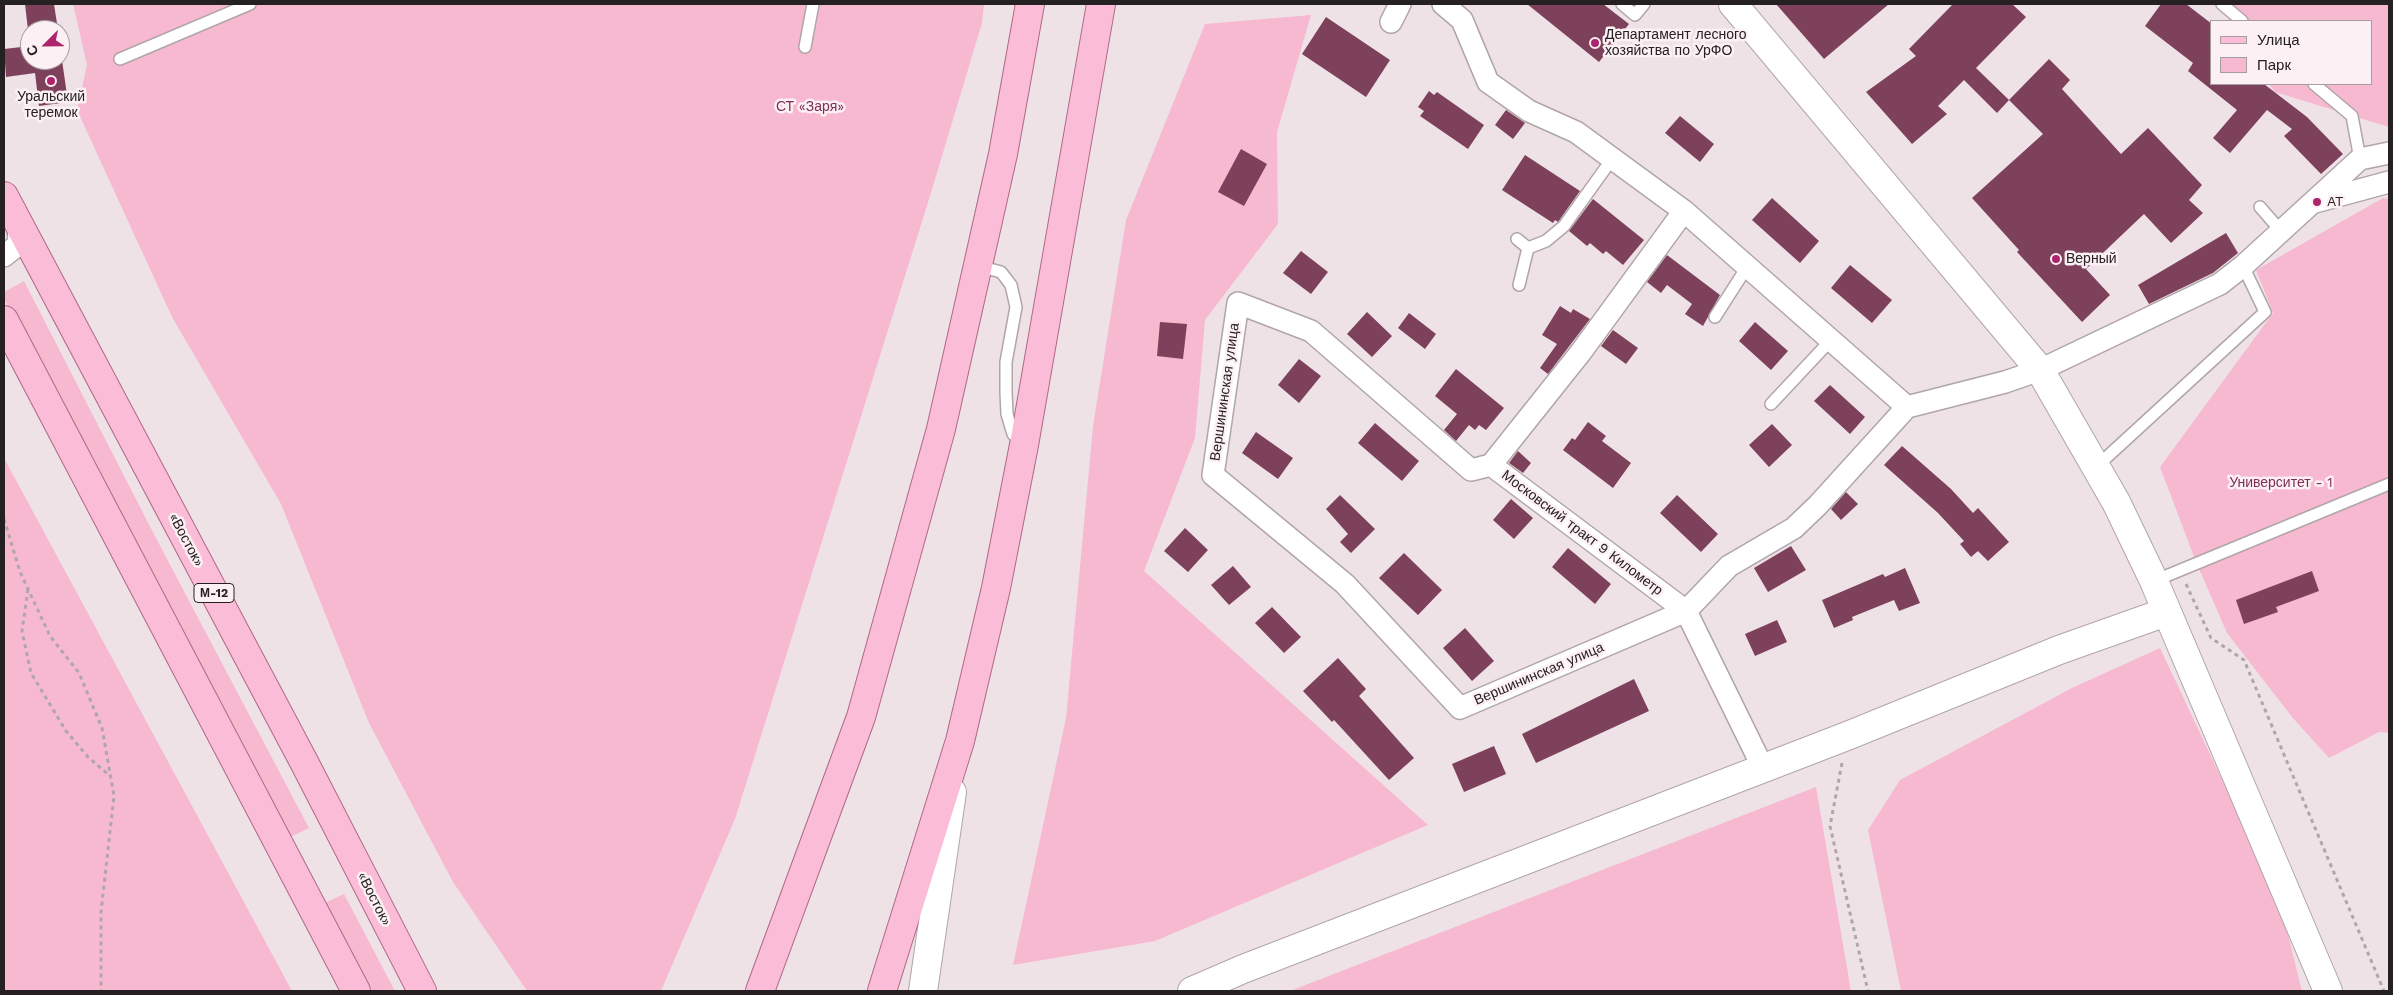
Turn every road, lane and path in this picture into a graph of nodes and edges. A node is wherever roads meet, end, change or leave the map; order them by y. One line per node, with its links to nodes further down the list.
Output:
1 (250, 4): 12 (lane)
2 (813, 4): 11 (lane)
3 (1030, 4): 27 (main road)
4 (1101, 4): 38 (main road)
5 (1443, 4): 15 (street)
6 (1622, 4): 7 (lane)
7 (1644, 4)
8 (1733, 4): 35 (street)
9 (2222, 4): 10 (lane)
10 (2241, 20)
11 (805, 47)
12 (120, 59)
13 (2315, 85): 16 (lane)
14 (2389, 153): 16 (street)
15 (1612, 159): 21 (street); 25 (lane)
16 (2360, 159): 19 (street)
17 (2389, 182): 19 (street)
18 (4, 196): 22 (main road, «Восток» / М-12)
19 (2312, 203): 23 (street)
20 (2260, 207): 23 (lane)
21 (1684, 211): 29 (street); 39 (street)
22 (18, 223): 26 (street); 54 (main road, «Восток» / М-12)
23 (2280, 230): 28 (street)
24 (1517, 239): 25 (lane)
25 (1528, 248): 30 (lane)
26 (4, 256)
27 (978, 266): 38 (lane); 55 (main road)
28 (2243, 266): 35 (street); 40 (lane)
29 (1748, 267): 32 (lane); 34 (street)
30 (1519, 285)
31 (1238, 303): 39 (street, Московский тракт 9 Километр); 46 (street, Вершининская улица)
32 (1715, 317)
33 (4, 320): 53 (main road)
34 (1830, 341): 36 (lane); 37 (street)
35 (2040, 370): 37 (street); 40 (street)
36 (1771, 404)
37 (1907, 407): 46 (street, Вершининская улица)
38 (1024, 445): 49 (main road)
39 (1491, 464): 46 (street, Московский тракт 9 Километр)
40 (2096, 467): 44 (street)
41 (2389, 484): 43 (lane)
42 (4, 519): 45 (path)
43 (2180, 569): 44 (lane); 61 (path)
44 (2154, 582): 47 (street)
45 (28, 588): 51 (path); 51 (path)
46 (1686, 611): 50 (street, Московский тракт 9 Километр)
47 (2166, 612): 48 (street); 60 (street)
48 (1847, 736): 50 (street); 59 (path)
49 (960, 741): 56 (main road); 57 (street)
50 (1763, 768): 58 (street)
51 (110, 776): 52 (path)
52 (101, 991)
53 (356, 991)
54 (422, 991)
55 (760, 991)
56 (882, 991)
57 (923, 991)
58 (1192, 991)
59 (1868, 991)
60 (2328, 991)
61 (2384, 991)

